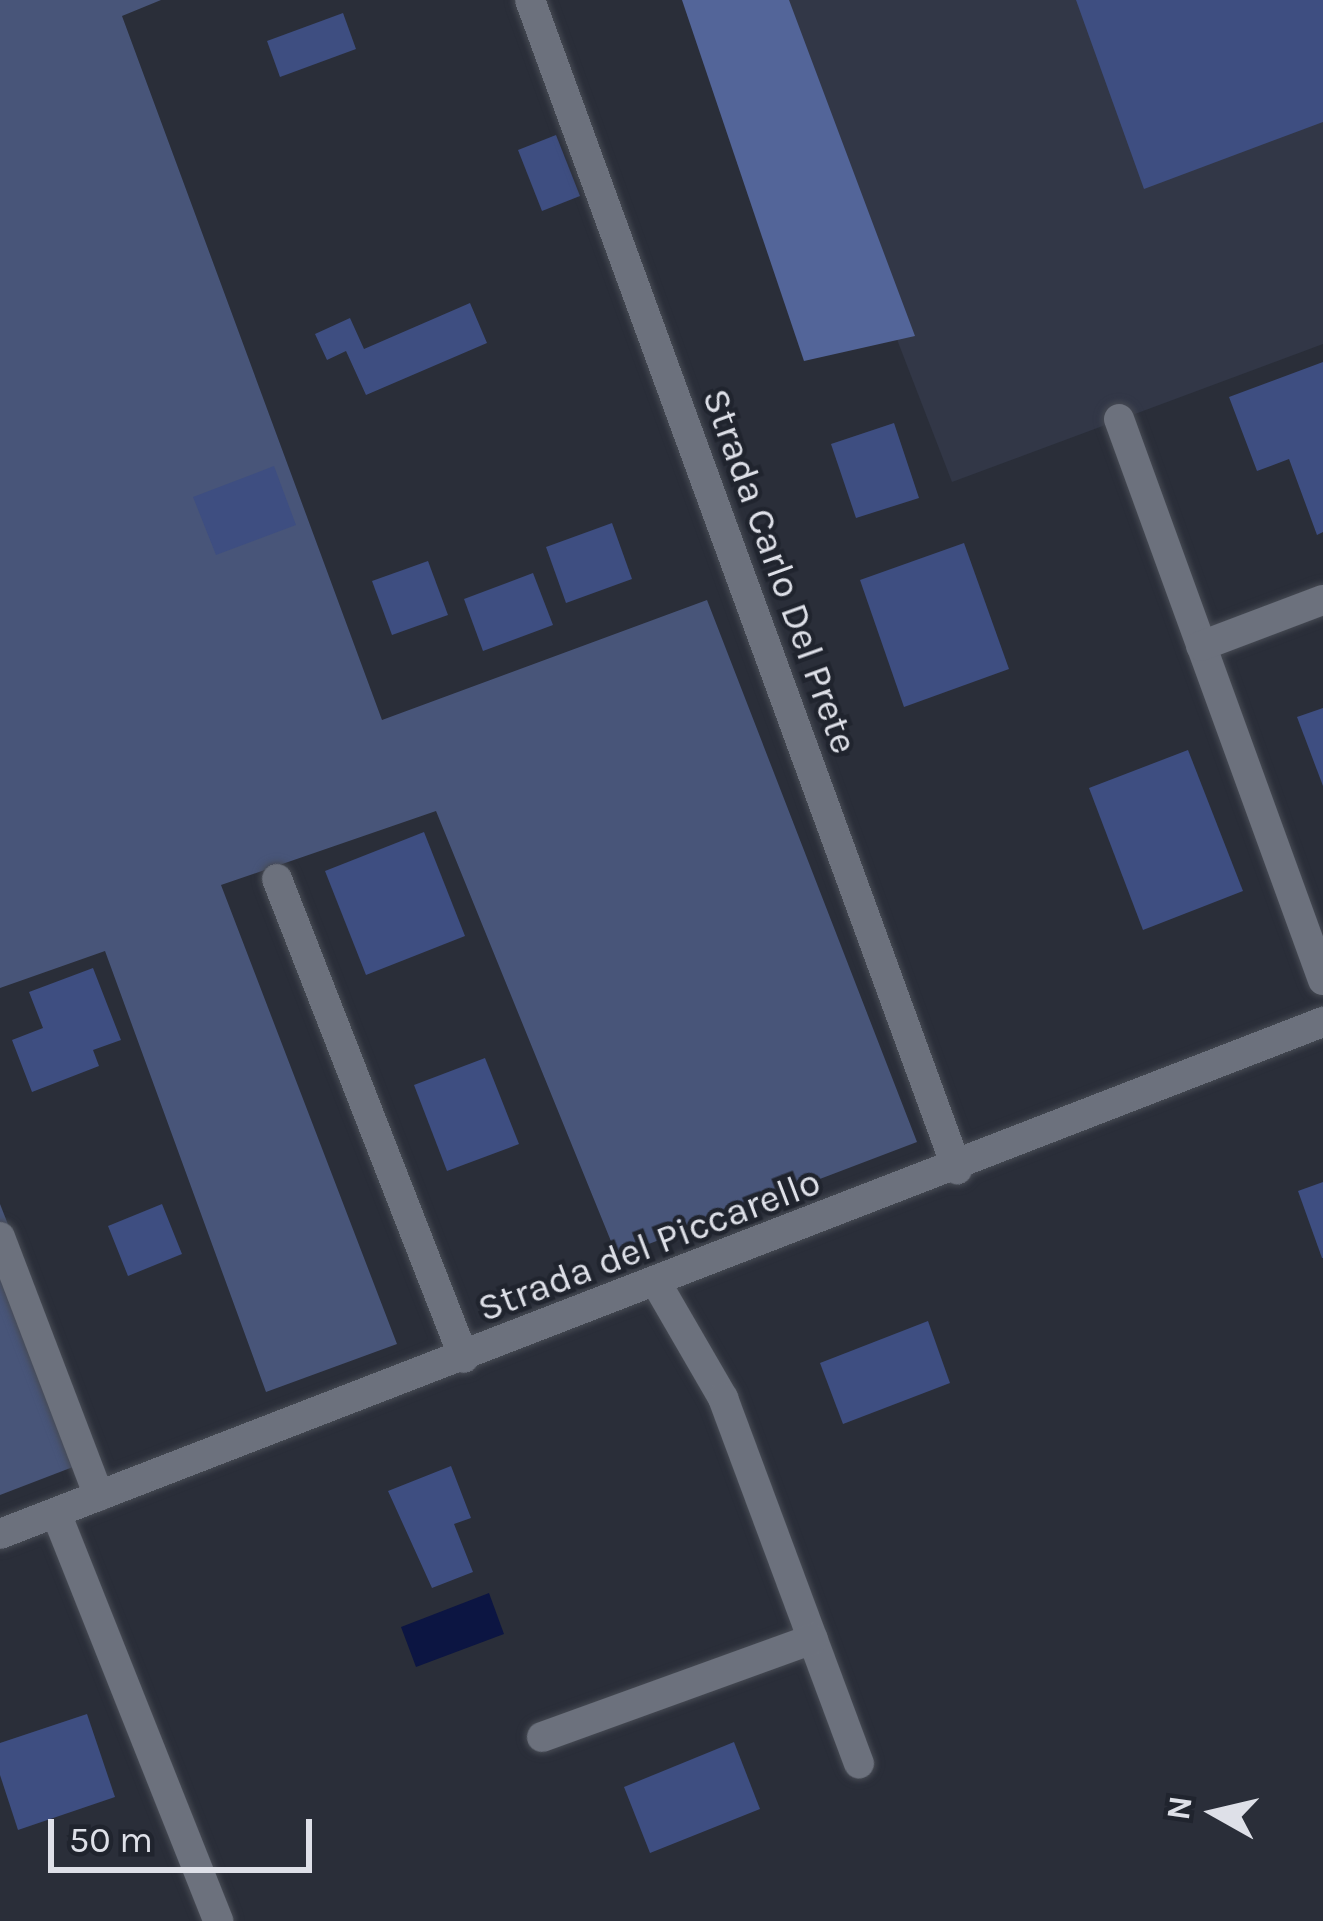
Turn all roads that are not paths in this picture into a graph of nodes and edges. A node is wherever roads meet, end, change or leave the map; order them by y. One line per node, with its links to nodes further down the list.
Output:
1 (530, 0): 8 (street, Strada Carlo Del Prete)
2 (1119, 419): 4 (street)
3 (1323, 600): 4 (street)
4 (1201, 646): 6 (street)
5 (277, 879): 11 (street)
6 (1323, 980)
7 (1323, 1022): 8 (street, Strada del Piccarello)
8 (957, 1169): 10 (street, Strada del Piccarello)
9 (0, 1237): 12 (street)
10 (656, 1284): 11 (street, Strada del Piccarello); 15 (street)
11 (464, 1358): 12 (street, Strada del Piccarello)
12 (99, 1496): 13 (street, Strada del Piccarello)
13 (56, 1514): 14 (street, Strada del Piccarello); 18 (street)
14 (0, 1534)
15 (813, 1639): 16 (street); 17 (street)
16 (542, 1737)
17 (859, 1763)
18 (218, 1921)

